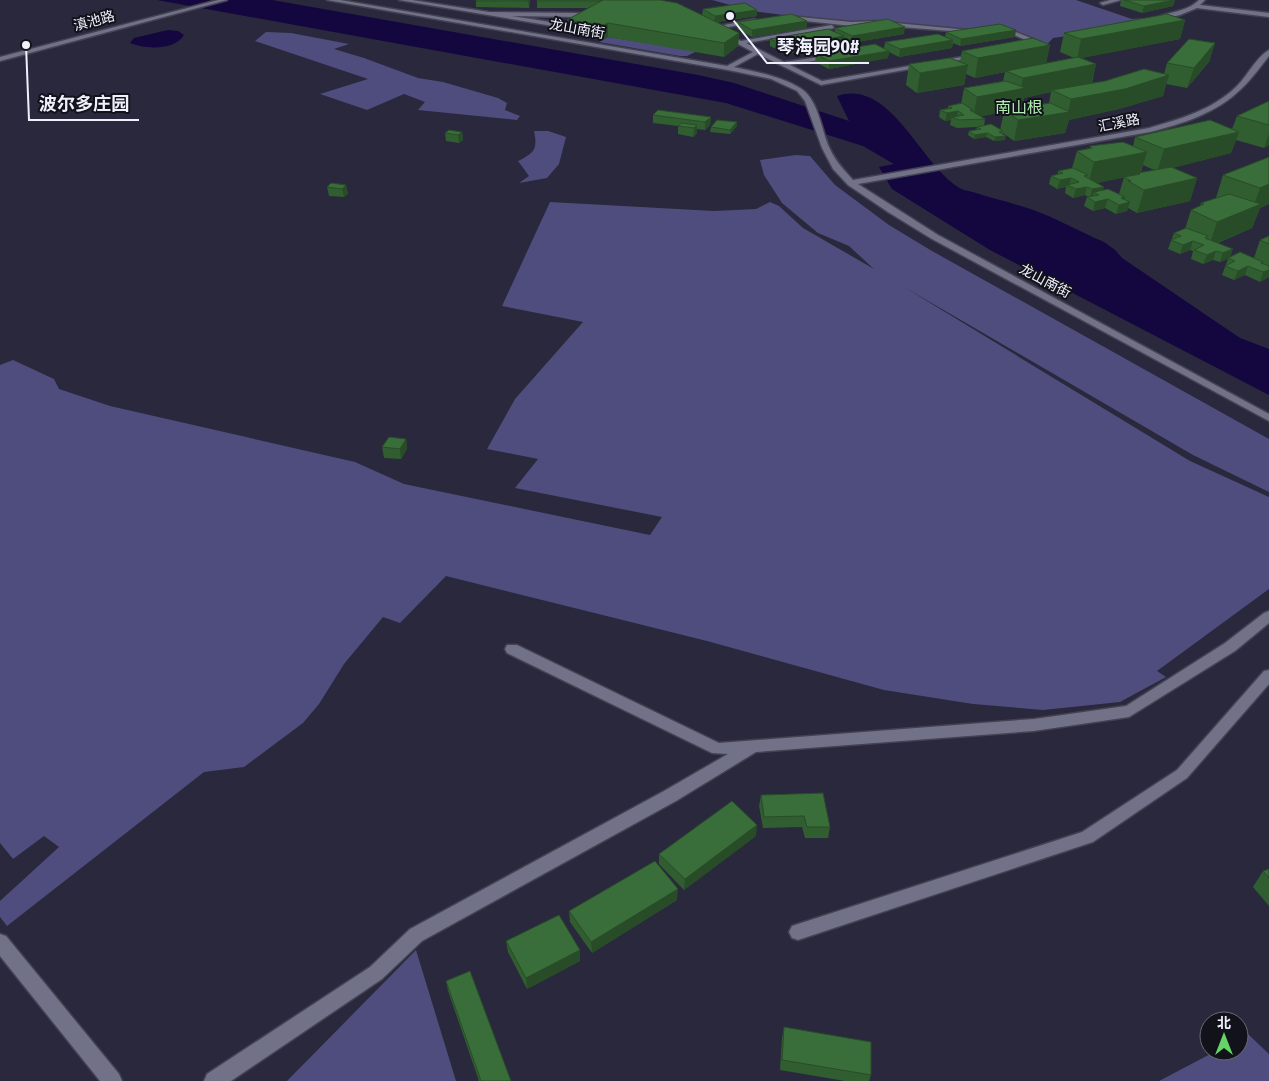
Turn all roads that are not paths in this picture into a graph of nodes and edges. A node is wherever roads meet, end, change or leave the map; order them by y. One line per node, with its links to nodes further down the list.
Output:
1 (224, 0): 29 (street, 滇池路)
2 (330, 0): 22 (street, 龙山南街)
3 (402, 0): 8 (street)
4 (1118, 0): 6 (street)
5 (1202, 0): 7 (street)
6 (1103, 3)
7 (1196, 6): 9 (street); 11 (street)
8 (489, 14): 8 (street)
9 (1269, 15)
10 (781, 18): 14 (street)
11 (1154, 19)
12 (761, 20): 15 (street)
13 (704, 24): 15 (street)
14 (852, 24): 18 (street); 21 (street)
15 (712, 28): 21 (street)
16 (995, 29): 23 (street)
17 (987, 30): 18 (street)
18 (979, 32): 19 (street)
19 (950, 36)
20 (600, 38): 22 (street)
21 (738, 43): 24 (street)
22 (588, 45): 30 (street, 龙山南街)
23 (1021, 47)
24 (757, 52): 31 (street); 32 (street)
25 (1269, 52): 33 (street, 汇溪路)
26 (983, 54): 31 (street)
27 (842, 55): 31 (street)
28 (698, 56): 30 (street)
29 (0, 59)
30 (688, 62): 32 (street, 龙山南街)
31 (783, 64)
32 (728, 68): 33 (street, 龙山南街)
33 (851, 183): 34 (street, 龙山南街)
34 (1269, 418)
35 (1269, 616): 38 (street)
36 (512, 649): 38 (street)
37 (1269, 675): 39 (street)
38 (754, 746): 42 (street)
39 (798, 932)
40 (0, 942): 41 (street)
41 (112, 1081)
42 (214, 1081)

